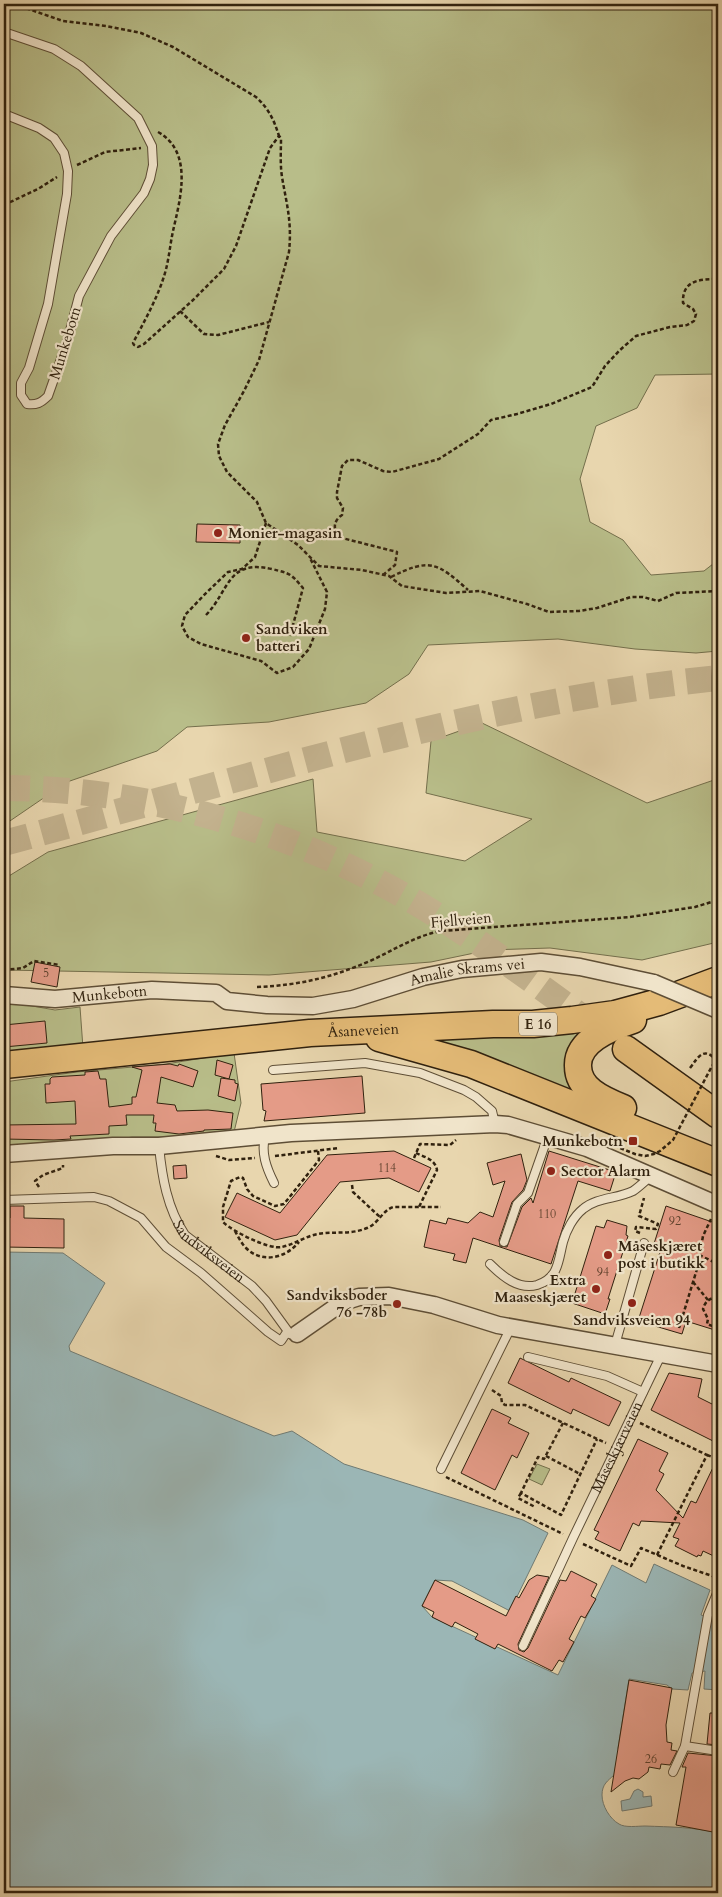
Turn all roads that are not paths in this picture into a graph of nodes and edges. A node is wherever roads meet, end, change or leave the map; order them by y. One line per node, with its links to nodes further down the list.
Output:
1 (4, 32): 2 (lane, Munkebotn)
2 (4, 114)
3 (718, 980): 8 (highway, Åsaneveien / E 16)
4 (718, 989): 17 (highway)
5 (216, 993): 6 (street, Munkebotn); 7 (street, Amalie Skrams vei, bridge)
6 (4, 995)
7 (718, 1010)
8 (351, 1031): 10 (highway, Åsaneveien / E 16); 19 (highway, E 16)
9 (626, 1048): 12 (highway)
10 (4, 1065)
11 (273, 1070): 13 (lane)
12 (718, 1116)
13 (495, 1124): 14 (street); 15 (street)
14 (265, 1136): 16 (street); 21 (lane)
15 (548, 1136): 20 (street); 24 (lane)
16 (158, 1146): 18 (street); 28 (lane, Sandviksveien)
17 (718, 1148)
18 (4, 1154)
19 (718, 1164)
20 (651, 1176): 23 (street); 26 (lane)
21 (274, 1183)
22 (4, 1200): 28 (lane)
23 (718, 1206)
24 (504, 1242)
25 (644, 1243): 29 (lane)
26 (490, 1264)
27 (511, 1327): 28 (street); 29 (street); 34 (lane)
28 (292, 1333)
29 (615, 1345): 30 (street)
30 (661, 1355): 32 (street); 33 (lane, Måseskjærveien)
31 (528, 1357): 33 (lane)
32 (718, 1364)
33 (643, 1392): 36 (lane, Måseskjærveien)
34 (441, 1469)
35 (718, 1591): 37 (lane)
36 (523, 1646)
37 (686, 1746): 38 (lane); 39 (lane)
38 (718, 1751)
39 (673, 1772)

